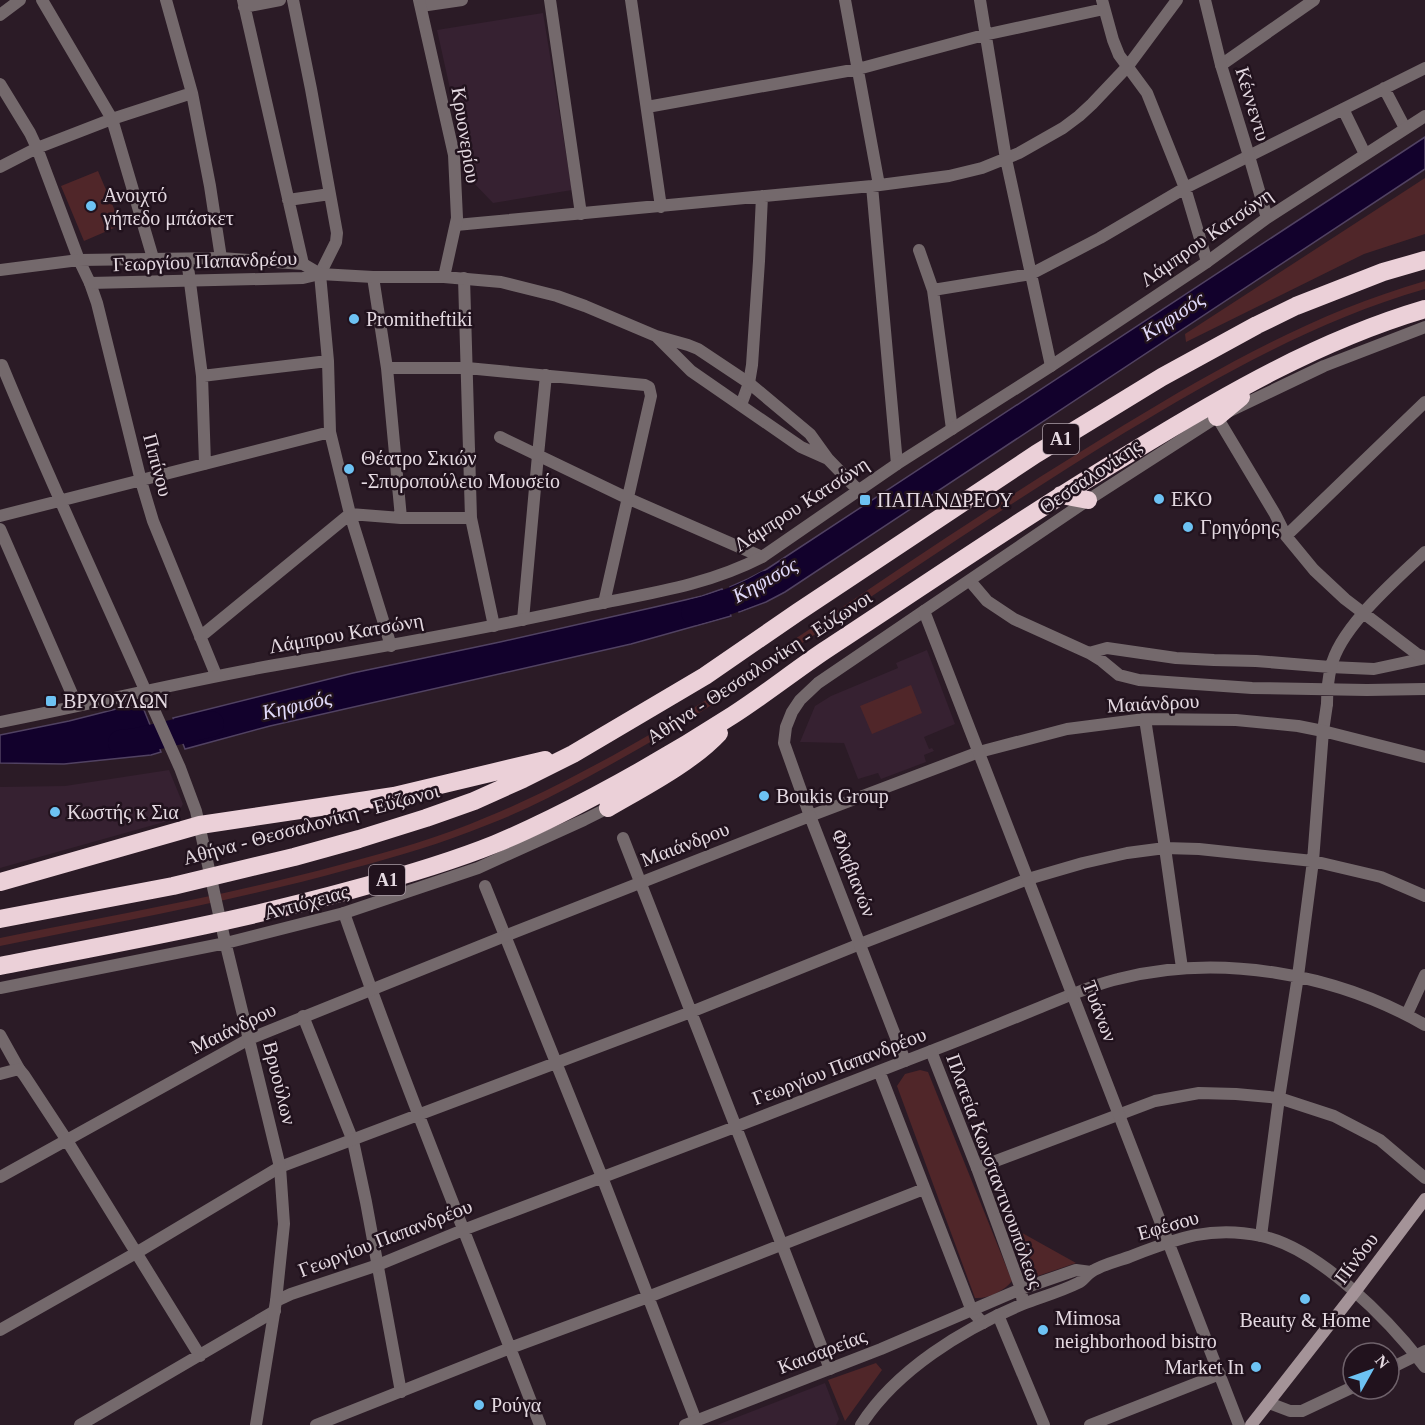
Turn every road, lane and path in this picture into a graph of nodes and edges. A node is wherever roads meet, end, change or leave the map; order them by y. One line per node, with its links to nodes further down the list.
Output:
1 (20, 0): 17 (street)
2 (42, 0): 29 (street)
3 (166, 0): 25 (street)
4 (280, 0): 15 (street)
5 (293, 0): 38 (street)
6 (462, 0): 14 (street)
7 (550, 0): 42 (street)
8 (631, 0): 26 (street)
9 (845, 0): 22 (street)
10 (980, 0): 18 (street)
11 (1177, 0): 19 (street)
12 (1205, 0): 20 (street, Κέννεντυ)
13 (1314, 0): 20 (street)
14 (420, 3): 44 (street, Κρυονερίου)
15 (243, 4): 40 (street)
16 (1103, 4): 18 (street); 19 (street)
17 (0, 15)
18 (984, 35): 22 (street); 34 (street)
19 (1128, 66): 34 (street); 37 (street)
20 (1221, 66): 33 (street, Κέννεντυ)
21 (1425, 68): 24 (street)
22 (858, 69): 26 (street); 36 (street)
23 (0, 84): 31 (street, Πιπίνου)
24 (1384, 88): 27 (street); 30 (street)
25 (192, 93): 29 (street); 47 (street)
26 (647, 107): 41 (street)
27 (1343, 109): 32 (street); 33 (street)
28 (1425, 116): 30 (street, Λάμπρου Κατσώνη)
29 (112, 119): 31 (street); 46 (street)
30 (1405, 128): 32 (street, Λάμπρου Κατσώνη)
31 (37, 148): 35 (street); 49 (street, Πιπίνου)
32 (1365, 154): 43 (street, Λάμπρου Κατσώνη)
33 (1249, 156): 37 (street); 43 (street, Κέννεντυ)
34 (1006, 159): 36 (street); 55 (street)
35 (0, 167)
36 (876, 186): 39 (street); 83 (street)
37 (1185, 188): 51 (street); 55 (street)
38 (330, 194): 40 (street); 54 (street)
39 (762, 196): 41 (street); 73 (street)
40 (288, 200): 52 (street)
41 (661, 207): 42 (street)
42 (581, 214): 44 (street)
43 (1266, 218): 51 (street, Λάμπρου Κατσώνη)
44 (456, 225): 57 (street, Κρυονερίου)
45 (919, 250): 61 (street)
46 (153, 258): 48 (street, Γεωργίου Παπανδρέου); 49 (street, Γεωργίου Παπανδρέου)
47 (222, 258): 48 (street, Γεωργίου Παπανδρέου); 52 (street, Γεωργίου Παπανδρέου)
48 (187, 259): 59 (street)
49 (79, 260): 53 (street, Γεωργίου Παπανδρέου); 60 (street, Πιπίνου)
50 (1425, 260): 120 (highway, Αθήνα - Θεσσαλονίκη - Εύζωνοι / Α1)
51 (1207, 262): 67 (street, Λάμπρου Κατσώνη)
52 (303, 264): 54 (street, Γεωργίου Παπανδρέου)
53 (0, 270)
54 (320, 274): 56 (street, Γεωργίου Παπανδρέου); 59 (street, Γεωργίου Παπανδρέου); 65 (street)
55 (1031, 274): 61 (street); 67 (street)
56 (373, 277): 57 (street, Γεωργίου Παπανδρέου); 68 (street)
57 (444, 277): 58 (street, Γεωργίου Παπανδρέου)
58 (464, 278): 64 (street, Γεωργίου Παπανδρέου); 69 (street)
59 (190, 280): 60 (street, Γεωργίου Παπανδρέου); 72 (street)
60 (90, 283): 84 (street, Πιπίνου)
61 (933, 290): 77 (street)
62 (1425, 309): 70 (highway, Αθήνα - Θεσσαλονίκη - Εύζωνοι / Α1)
63 (1425, 327): 76 (street, Θεσσαλονίκης)
64 (656, 336): 73 (street, Γεωργίου Παπανδρέου); 75 (street, Γεωργίου Παπανδρέου)
65 (328, 361): 72 (street); 78 (street)
66 (2, 365): 89 (street, Βρυούλων)
67 (1051, 366): 77 (street, Λάμπρου Κατσώνη)
68 (387, 368): 69 (street); 92 (street)
69 (468, 368): 71 (street); 93 (street)
70 (1277, 369): 76 (highway); 86 (highway, Αθήνα - Θεσσαλονίκη - Εύζωνοι / Α1)
71 (546, 375): 80 (street); 87 (street)
72 (202, 376): 82 (street)
73 (749, 383): 75 (street); 81 (street, Γεωργίου Παπανδρέου)
74 (1425, 402): 95 (street)
75 (741, 405): 81 (street, Γεωργίου Παπανδρέου)
76 (1217, 417): 88 (street, Θεσσαλονίκης); 95 (street)
77 (952, 429): 83 (street, Λάμπρου Κατσώνη)
78 (330, 432): 82 (street); 90 (street)
79 (500, 437): 80 (street)
80 (538, 455): 87 (street); 102 (street)
81 (828, 459): 85 (street, Γεωργίου Παπανδρέου)
82 (205, 464): 84 (street)
83 (897, 464): 85 (street, Λάμπρου Κατσώνη)
84 (141, 481): 89 (street); 104 (street, Πιπίνου)
85 (859, 491): 97 (street, Λάμπρου Κατσώνη)
86 (1061, 495): 88 (highway); 115 (highway, Αθήνα - Θεσσαλονίκη - Εύζωνοι / Α1)
87 (627, 498): 97 (street); 99 (street)
88 (1088, 500): 98 (street, Θεσσαλονίκης)
89 (61, 501): 91 (street); 113 (street, Βρυούλων)
90 (350, 514): 92 (street); 104 (street); 105 (street)
91 (0, 516)
92 (401, 518): 93 (street)
93 (471, 518): 103 (street)
94 (0, 529): 112 (street)
95 (1286, 536): 101 (street)
96 (1425, 552): 101 (street)
97 (762, 557): 99 (street, Λάμπρου Κατσώνη)
98 (970, 581): 100 (street, Θεσσαλονίκης); 106 (street)
99 (604, 603): 102 (street, Λάμπρου Κατσώνη)
100 (924, 611): 114 (street, Θεσσαλονίκης); 119 (street, Τυάνων)
101 (1363, 613): 107 (street); 108 (street)
102 (523, 620): 103 (street, Λάμπρου Κατσώνη)
103 (494, 626): 105 (street, Λάμπρου Κατσώνη)
104 (200, 637): 109 (street, Πιπίνου)
105 (392, 646): 109 (street, Λάμπρου Κατσώνη)
106 (1089, 653): 108 (street); 111 (street)
107 (1425, 658): 108 (street)
108 (1332, 663): 111 (street)
109 (216, 675): 113 (street, Λάμπρου Κατσώνη)
110 (1425, 688): 111 (street)
111 (1327, 689): 118 (street)
112 (72, 694)
113 (149, 697): 117 (street, Λάμπρου Κατσώνη); 124 (street, Βρυούλων)
114 (800, 700): 123 (street, Φλαβιανών)
115 (744, 708): 122 (highway); 138 (highway, Αθήνα - Θεσσαλονίκη - Εύζωνοι / Α1)
116 (1145, 719): 118 (street, Μαιάνδρου); 119 (street, Μαιάνδρου); 126 (street)
117 (0, 722)
118 (1323, 730): 121 (street, Μαιάνδρου); 127 (street)
119 (979, 752): 123 (street, Μαιάνδρου); 128 (street, Τυάνων)
120 (573, 754): 124 (highway); 134 (highway, Αθήνα - Θεσσαλονίκη - Εύζωνοι / Α1)
121 (1425, 757)
122 (608, 808): 133 (street, Αντιόχειας)
123 (810, 816): 130 (street, Μαιάνδρου); 137 (street, Φλαβιανών)
124 (201, 831): 129 (highway); 136 (street, Βρυούλων)
125 (623, 838): 130 (street)
126 (1165, 848): 127 (street); 128 (street); 139 (street)
127 (1313, 861): 132 (street); 141 (street)
128 (1028, 879): 137 (street); 144 (street, Τυάνων)
129 (0, 882)
130 (641, 882): 135 (street, Μαιάνδρου); 145 (street)
131 (485, 886): 135 (street)
132 (1425, 896)
133 (344, 913): 136 (street, Αντιόχειας); 143 (street)
134 (0, 919)
135 (505, 936): 143 (street, Μαιάνδρου); 153 (street)
136 (225, 940): 142 (street, Αντιόχειας); 150 (street, Βρυούλων)
137 (860, 944): 145 (street); 152 (street, Φλαβιανών)
138 (0, 966)
139 (1182, 968): 141 (street, Γεωργίου Παπανδρέου); 144 (street, Γεωργίου Παπανδρέου)
140 (1425, 975): 146 (street)
141 (1298, 976): 146 (street, Γεωργίου Παπανδρέου); 157 (street)
142 (0, 988)
143 (371, 989): 147 (street, Μαιάνδρου); 159 (street)
144 (1073, 994): 151 (street, Γεωργίου Παπανδρέου); 158 (street, Τυάνων)
145 (691, 1012): 153 (street); 160 (street)
146 (1407, 1014): 148 (street, Γεωργίου Παπανδρέου)
147 (303, 1016): 150 (street, Μαιάνδρου); 162 (street)
148 (1425, 1025)
149 (0, 1035): 154 (street)
150 (249, 1039): 161 (street, Μαιάνδρου); 163 (street, Βρυούλων)
151 (931, 1052): 152 (street, Γεωργίου Παπανδρέου); 164 (street, Πλατεία Κωνσταντινουπόλεως)
152 (905, 1061): 155 (street, Γεωργίου Παπανδρέου)
153 (555, 1063): 159 (street); 166 (street)
154 (19, 1069): 156 (street); 161 (street)
155 (879, 1071): 160 (street, Γεωργίου Παπανδρέου); 168 (street)
156 (0, 1074)
157 (1279, 1098): 158 (street); 167 (street); 171 (street)
158 (1119, 1113): 164 (street); 172 (street, Τυάνων)
159 (419, 1115): 162 (street); 170 (street)
160 (735, 1127): 166 (street, Γεωργίου Παπανδρέου); 173 (street)
161 (66, 1139): 165 (street, Μαιάνδρου); 174 (street)
162 (353, 1141): 163 (street); 175 (street)
163 (280, 1167): 174 (street); 181 (street, Βρυούλων)
164 (977, 1168): 177 (street, Πλατεία Κωνσταντινουπόλεως)
165 (0, 1177)
166 (602, 1177): 170 (street, Γεωργίου Παπανδρέου); 179 (street)
167 (1425, 1178)
168 (924, 1189): 173 (street); 182 (street)
169 (1425, 1199): 178 (main road, Πίνδου)
170 (463, 1230): 175 (street, Γεωργίου Παπανδρέου); 186 (street)
171 (1262, 1236): 172 (street, Εφέσου); 178 (street, Εφέσου)
172 (1169, 1242): 176 (street, Εφέσου); 192 (street, Τυάνων)
173 (782, 1245): 179 (street); 191 (street)
174 (136, 1253): 185 (street); 188 (street)
175 (378, 1265): 181 (street, Γεωργίου Παπανδρέου); 193 (street)
176 (1091, 1272): 177 (street, Εφέσου); 180 (street, Εφέσου)
177 (1021, 1289): 180 (street, Πλατεία Κωνσταντινουπόλεως); 182 (street, Εφέσου)
178 (1355, 1292): 187 (street, Εφέσου); 195 (main road, Πίνδου)
179 (648, 1297): 186 (street); 196 (street)
180 (1023, 1304): 183 (street, Εφέσου)
181 (276, 1306): 188 (street, Γεωργίου Παπανδρέου); 198 (street, Βρυούλων)
182 (972, 1311): 184 (street); 191 (street, Καισαρείας)
183 (998, 1315): 184 (street, Εφέσου); 202 (street)
184 (983, 1323): 201 (street, Εφέσου)
185 (0, 1330)
186 (510, 1348): 193 (street); 200 (street)
187 (1420, 1353): 189 (street); 190 (street, Εφέσου)
188 (200, 1356): 197 (street, Γεωργίου Παπανδρέου)
189 (1401, 1363)
190 (1425, 1367)
191 (830, 1369): 196 (street, Καισαρείας)
192 (1220, 1374): 203 (street); 204 (street, Τυάνων)
193 (401, 1392): 199 (street)
194 (1341, 1393): 195 (street)
195 (1269, 1403): 205 (main road, Πίνδου)
196 (691, 1423)
197 (80, 1425)
198 (256, 1425)
199 (316, 1425)
200 (540, 1425)
201 (862, 1425)
202 (1044, 1425)
203 (1090, 1425)
204 (1239, 1425)
205 (1251, 1425)

